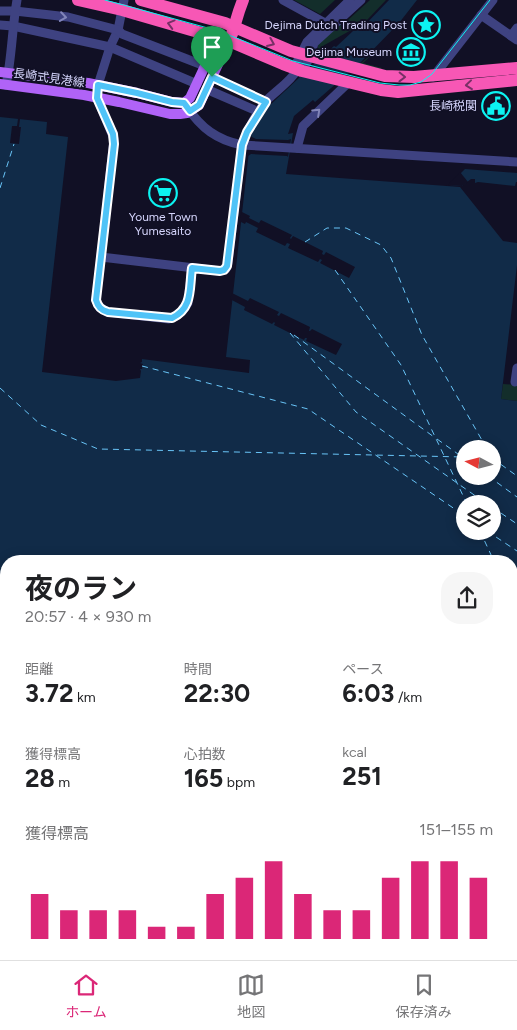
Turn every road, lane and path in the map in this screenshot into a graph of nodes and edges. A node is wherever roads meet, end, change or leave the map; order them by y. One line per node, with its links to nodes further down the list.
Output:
1 (17, 0): 13 (street)
2 (78, 0): 11 (highway)
3 (141, 0): 10 (highway)
4 (235, 0): 17 (highway)
5 (244, 0): 17 (highway)
6 (283, 0): 15 (street)
7 (350, 0): 15 (street)
8 (361, 0): 24 (street)
9 (491, 1): 14 (street)
10 (156, 2): 17 (highway)
11 (123, 5): 20 (street); 22 (highway, one-way to 11)
12 (0, 11): 13 (street)
13 (15, 11): 18 (street); 20 (street, one-way to 20)
14 (481, 15): 21 (street); 29 (street)
15 (325, 23): 24 (street)
16 (0, 25): 18 (street)
17 (229, 25): 22 (highway); 24 (highway, one-way to 24)
18 (13, 26): 23 (street); 28 (street)
19 (517, 28): 21 (street)
20 (118, 30): 23 (street); 25 (street)
21 (514, 38)
22 (224, 40): 25 (main road); 27 (highway); 30 (main road)
23 (110, 47): 34 (street); 35 (street)
24 (311, 57): 27 (street); 29 (highway, one-way to 29)
25 (205, 66): 34 (main road)
26 (517, 68): 29 (highway)
27 (300, 70): 32 (highway); 39 (street)
28 (4, 72): 33 (street); 35 (main road, 長崎式見港線)
29 (434, 76): 37 (street)
30 (212, 77): 36 (main road); 39 (street)
31 (517, 80): 37 (highway, one-way to 37)
32 (349, 82): 37 (highway); 43 (street, one-way to 32)
33 (3, 84): 38 (main road, 長崎式見港線)
34 (196, 84): 40 (main road)
35 (98, 85): 38 (street); 40 (main road, 長崎式見港線)
36 (206, 90): 40 (main road); 41 (street)
37 (417, 90)
38 (97, 98): 40 (main road, 長崎式見港線); 45 (street)
39 (266, 102): 41 (street)
40 (187, 107): 42 (street)
41 (259, 112): 42 (street)
42 (246, 145): 43 (street); 46 (street)
43 (294, 148): 44 (street)
44 (517, 162)
45 (101, 257): 46 (street); 46 (street)
46 (192, 268)
47 (517, 368): 48 (street)
48 (516, 382)

